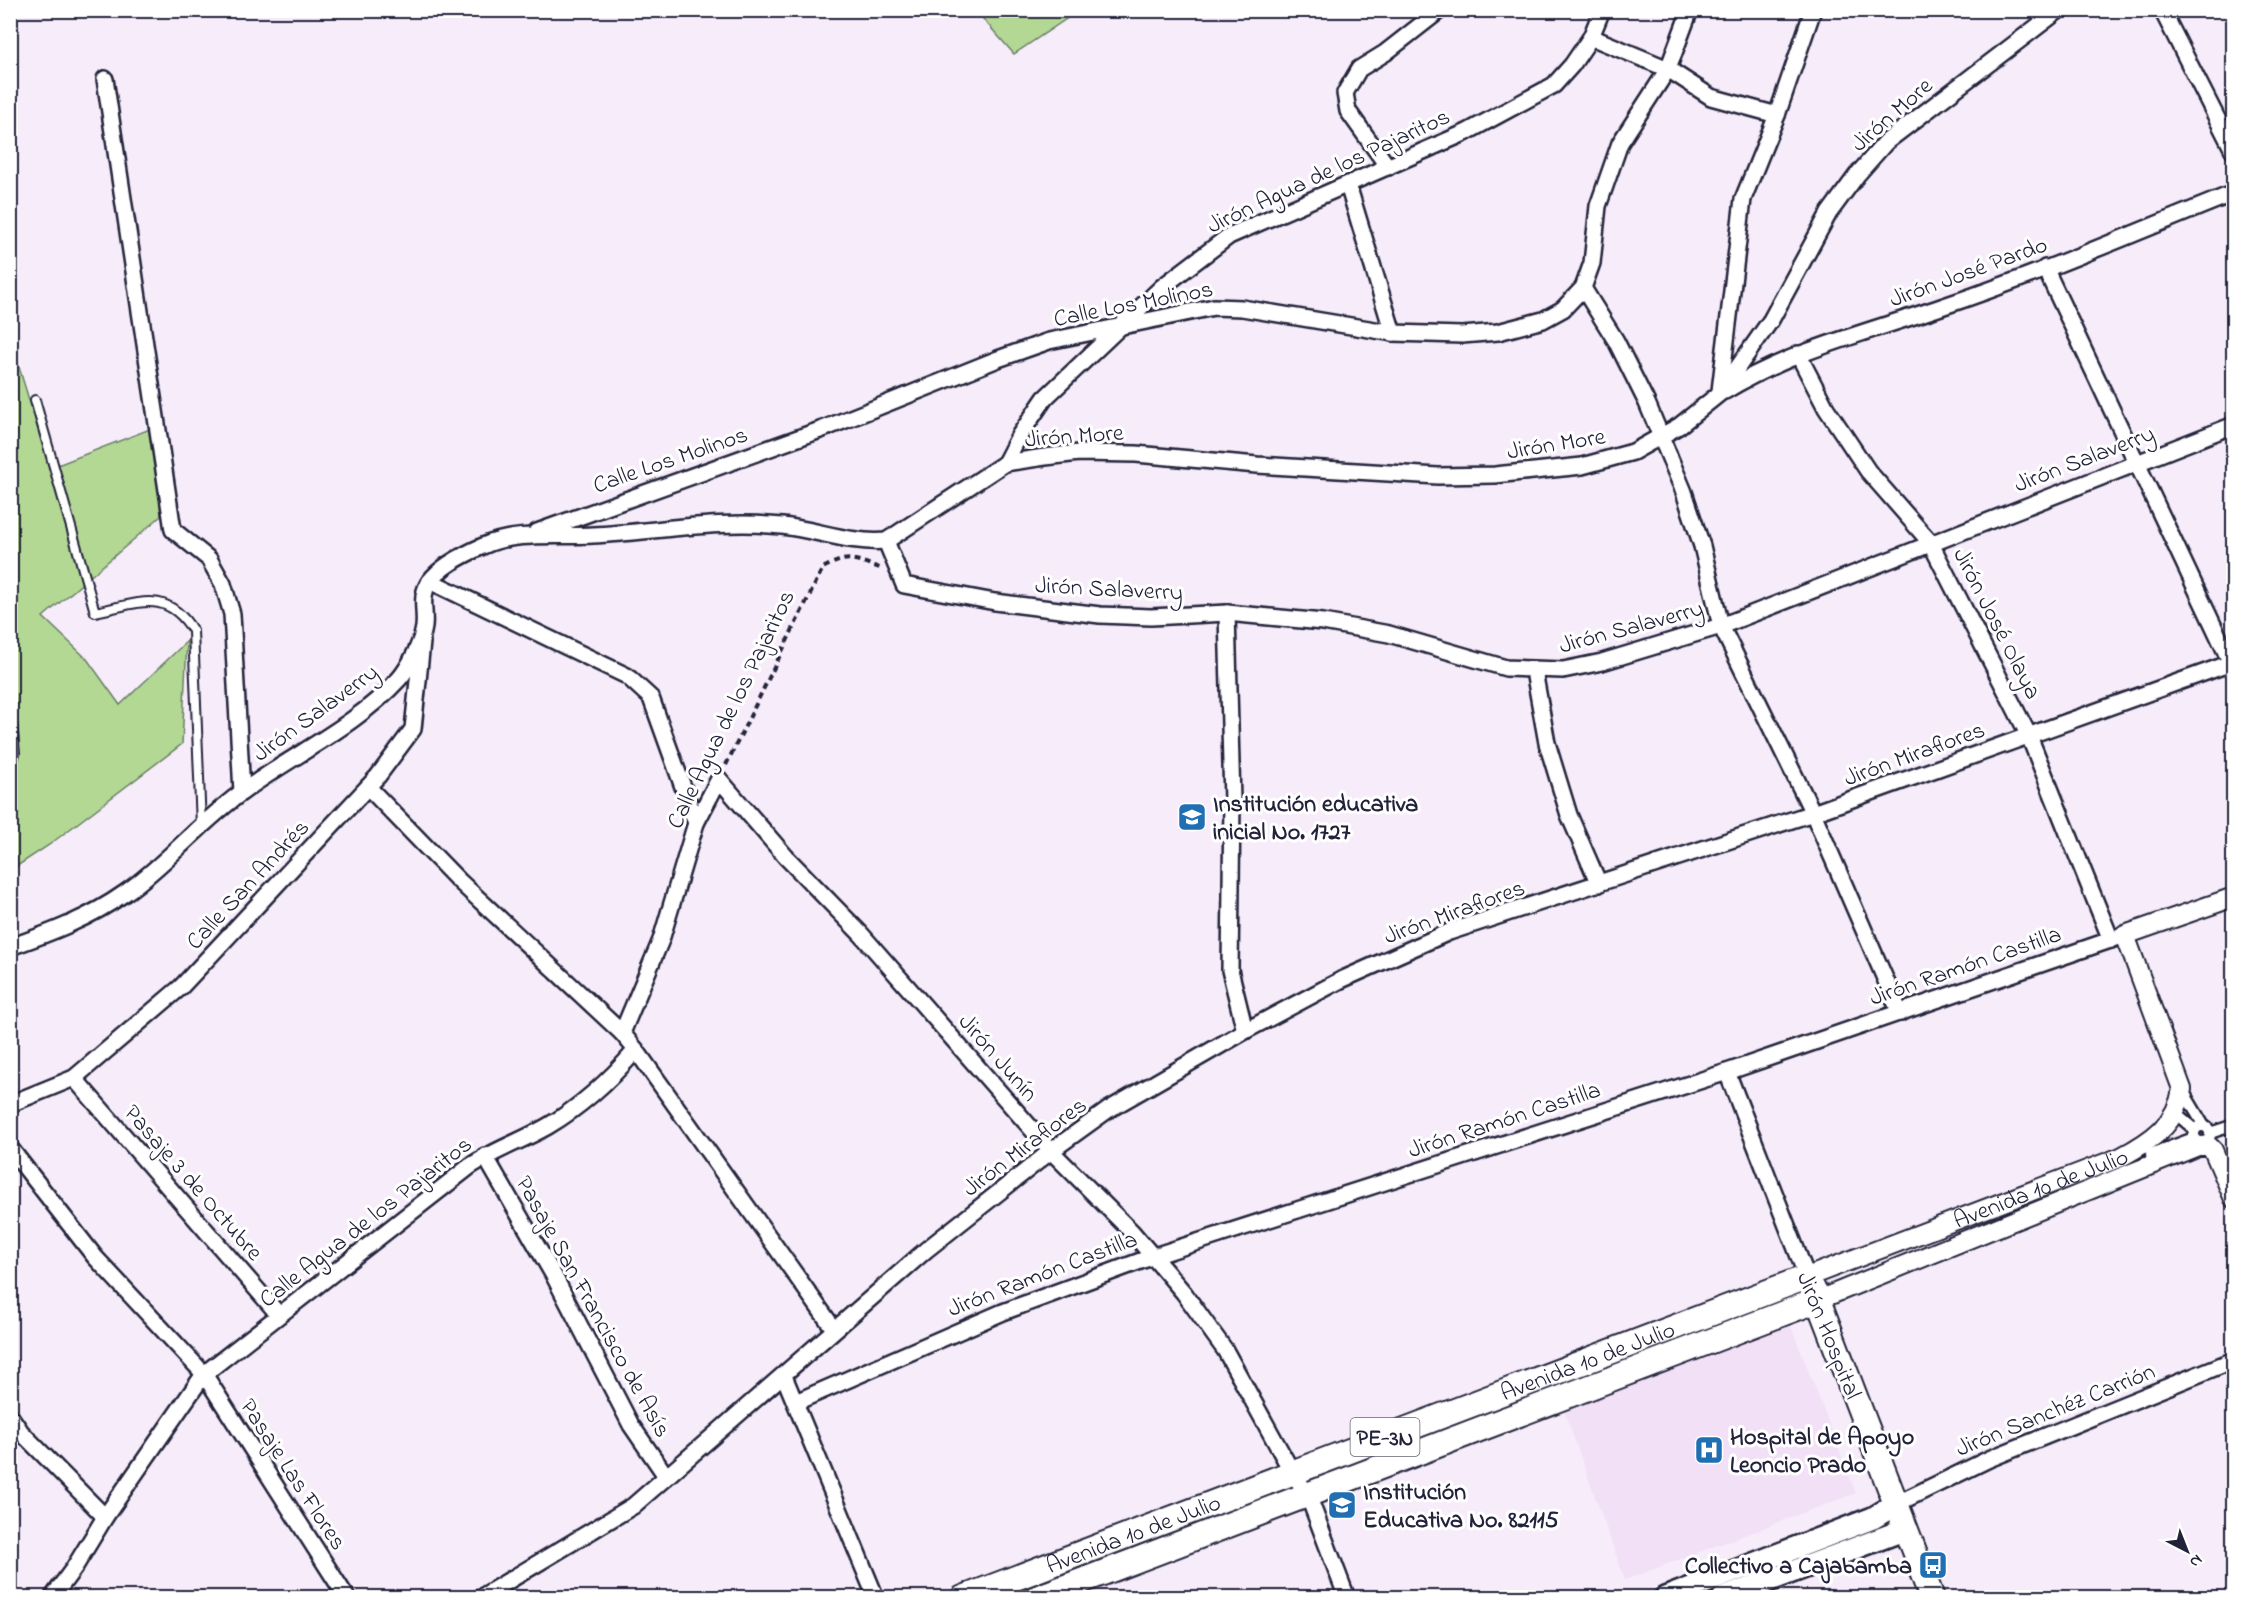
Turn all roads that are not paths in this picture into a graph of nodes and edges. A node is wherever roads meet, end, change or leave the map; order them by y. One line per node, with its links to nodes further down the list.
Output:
1 (1440, 10): 12 (street)
2 (1602, 10): 7 (street, Jirón Agua de los Pajaritos)
3 (1690, 10): 8 (street, Calle Los Molinos)
4 (1812, 10): 10 (street)
5 (2059, 10): 20 (street, Jirón More)
6 (2162, 10): 11 (street)
7 (1591, 37): 8 (street); 12 (street, Jirón Agua de los Pajaritos)
8 (1668, 69): 10 (street); 16 (street, Calle Los Molinos)
9 (105, 79): 40 (street)
10 (1777, 115): 20 (street)
11 (2234, 152)
12 (1388, 167): 13 (street, Jirón Agua de los Pajaritos)
13 (1348, 185): 17 (street, Jirón Agua de los Pajaritos); 18 (street)
14 (2234, 193): 15 (street, Jirón José Pardo)
15 (2045, 268): 19 (street, Jirón José Pardo); 24 (street)
16 (1583, 288): 18 (street, Calle Los Molinos); 23 (street)
17 (1123, 326): 18 (street, Calle Los Molinos); 25 (street, Jirón Agua de los Pajaritos); 26 (street, Calle Los Molinos)
18 (1393, 333)
19 (1798, 354): 20 (street, Jirón José Pardo); 28 (street, Jirón José Olaya)
20 (1719, 394): 23 (street, Jirón More)
21 (35, 400): 43 (lane)
22 (2234, 425): 24 (street, Jirón Salaverry)
23 (1660, 439): 25 (street, Jirón More); 31 (street)
24 (2136, 461): 28 (street, Jirón Salaverry); 33 (street)
25 (1005, 463): 27 (street, Jirón More)
26 (517, 537): 27 (street); 29 (street)
27 (886, 541): 30 (street, Jirón Salaverry)
28 (1930, 542): 31 (street, Jirón Salaverry); 36 (street, Jirón José Olaya)
29 (430, 581): 32 (street, Jirón Salaverry); 42 (street)
30 (1227, 614): 34 (street, Jirón Salaverry); 49 (street)
31 (1720, 626): 34 (street, Jirón Salaverry); 41 (street)
32 (424, 627): 39 (street, Calle San Andrés); 40 (street, Jirón Salaverry)
33 (2232, 662): 36 (street, Jirón Miraflores)
34 (1534, 671): 44 (street)
35 (10, 702): 37 (lane)
36 (2029, 736): 41 (street, Jirón Miraflores); 46 (street, Jirón José Olaya)
37 (10, 772)
38 (719, 779): 42 (street, Calle Agua de los Pajaritos); 60 (street, Jirón Junín)
39 (368, 787): 50 (street); 53 (street, Calle San Andrés)
40 (242, 792): 43 (street, Jirón Salaverry)
41 (1813, 813): 44 (street, Jirón Miraflores); 48 (street)
42 (696, 823): 50 (street, Calle Agua de los Pajaritos)
43 (201, 828): 47 (street, Jirón Salaverry)
44 (1599, 884): 49 (street, Jirón Miraflores)
45 (2234, 897): 46 (street, Jirón Ramón Castilla)
46 (2118, 938): 48 (street, Jirón Ramón Castilla); 54 (street, Jirón José Olaya)
47 (10, 947)
48 (1900, 1013): 52 (street, Jirón Ramón Castilla)
49 (1245, 1030): 60 (street, Jirón Miraflores)
50 (622, 1033): 51 (street)
51 (636, 1050): 61 (street, Calle Agua de los Pajaritos); 72 (street)
52 (1727, 1072): 68 (street, Jirón Ramón Castilla); 69 (street, Jirón Hospital)
53 (74, 1078): 55 (street, Calle San Andrés); 71 (street, Pasaje 3 de Octubre)
54 (2182, 1089): 56 (street, Avenida 10 de Julio / PE-3N); 58 (street, Jirón José Olaya)
55 (10, 1104)
56 (2175, 1113): 58 (street); 62 (street, Avenida 10 de Julio / PE-3N)
57 (2234, 1125): 58 (street)
58 (2203, 1137): 62 (street, Avenida 10 de Julio / PE-3N); 64 (street, Jirón José Olaya)
59 (10, 1148): 74 (street, Pasaje Las Flores)
60 (1051, 1151): 68 (street, Jirón Junín); 72 (street, Jirón Miraflores)
61 (485, 1156): 71 (street, Calle Agua de los Pajaritos); 79 (street, Pasaje San Francisco de Asís)
62 (2146, 1156): 63 (street, Avenida 10 de Julio / PE-3N); 66 (street, Avenida 10 de Julio / PE-3N)
63 (2028, 1193): 65 (street, Avenida 10 de Julio / PE-3N); 66 (street)
64 (2234, 1199)
65 (1984, 1209): 67 (street); 69 (street, Avenida 10 de Julio / PE-3N)
66 (2036, 1211): 67 (street, Avenida 10 de Julio / PE-3N)
67 (1992, 1229): 70 (street, Avenida 10 de Julio / PE-3N)
68 (1154, 1256): 76 (street, Jirón Ramón Castilla); 78 (street, Jirón Junín)
69 (1807, 1277): 70 (highway, Jirón Hospital); 78 (highway, Avenida 10 de Julio / PE-3N)
70 (1818, 1299): 80 (highway, Avenida 10 de Julio / PE-3N); 81 (highway, Jirón Hospital)
71 (279, 1315): 74 (street, Calle Agua de los Pajaritos)
72 (834, 1329): 75 (street, Jirón Miraflores)
73 (2234, 1360): 81 (street, Jirón Sanchéz Carrión)
74 (204, 1374): 82 (street, Calle Agua de los Pajaritos); 87 (street, Pasaje Las Flores)
75 (784, 1376): 76 (street); 79 (street)
76 (796, 1402): 89 (street)
77 (10, 1416): 82 (street)
78 (1292, 1472): 80 (street, Jirón Junín); 84 (highway, Avenida 10 de Julio / PE-3N)
79 (666, 1476): 88 (street)
80 (1308, 1495): 85 (highway, Avenida 10 de Julio / PE-3N); 91 (street, Jirón Junín)
81 (1896, 1504): 83 (highway, Jirón Hospital); 92 (main road)
82 (105, 1518): 86 (street, Calle Agua de los Pajaritos)
83 (1906, 1529): 93 (main road); 94 (highway, Jirón Hospital)
84 (1042, 1568): 85 (street); 90 (highway, Avenida 10 de Julio / PE-3N)
85 (1048, 1596)
86 (52, 1598)
87 (347, 1598)
88 (480, 1598)
89 (876, 1598)
90 (963, 1598)
91 (1347, 1598)
92 (1665, 1598)
93 (1722, 1598)
94 (1932, 1598)

